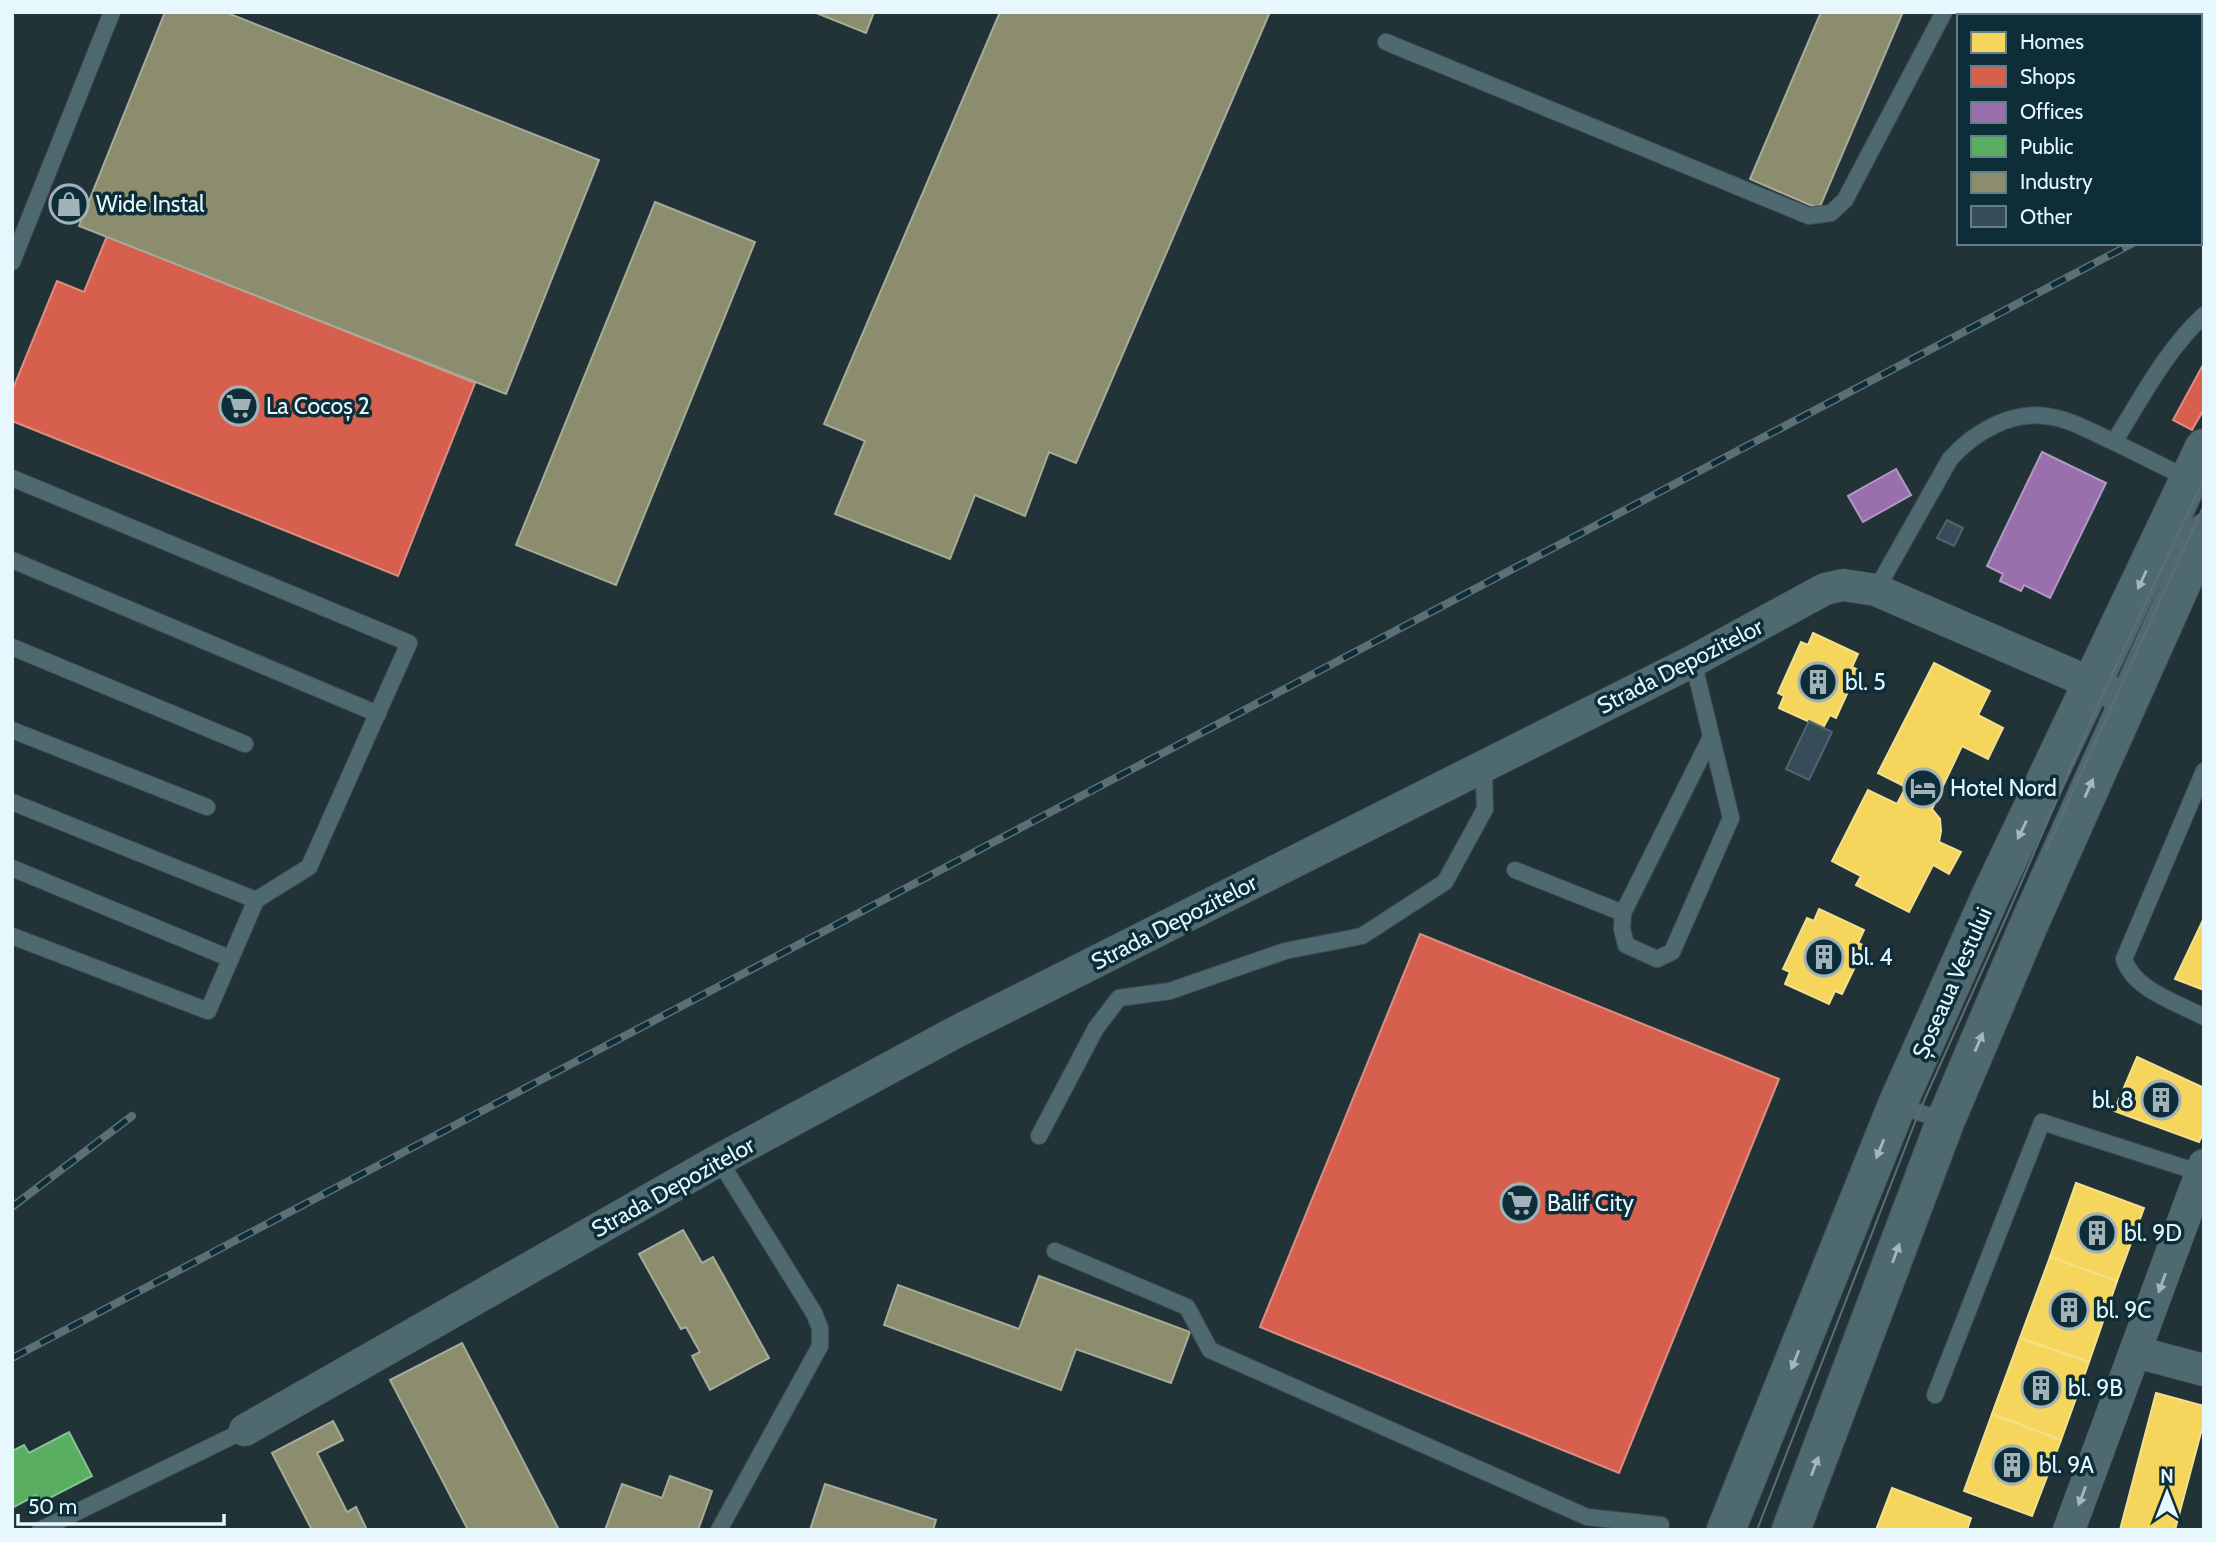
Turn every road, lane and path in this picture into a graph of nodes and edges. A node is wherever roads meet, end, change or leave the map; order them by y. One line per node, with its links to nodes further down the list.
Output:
1 (112, 12): 4 (lane)
2 (1944, 12): 3 (lane)
3 (1386, 41)
4 (12, 262)
5 (2204, 315): 6 (lane)
6 (2114, 442): 7 (lane); 11 (lane)
7 (2196, 464): 14 (main road, Șoseaua Vestului, one-way to 14)
8 (12, 478): 16 (lane)
9 (2204, 533): 15 (main road, Șoseaua Vestului)
10 (12, 560): 16 (lane)
11 (1876, 590): 13 (street, Strada Depozitelor); 14 (street, Strada Depozitelor)
12 (12, 647): 19 (lane)
13 (1693, 661): 18 (lane); 20 (street, Strada Depozitelor)
14 (2091, 683): 15 (street, Strada Depozitelor); 31 (main road, Șoseaua Vestului, one-way to 31)
15 (2130, 700): 32 (main road, Șoseaua Vestului, one-way to 15)
16 (377, 714): 26 (lane)
17 (12, 730): 23 (lane)
18 (1711, 737): 27 (lane); 27 (lane)
19 (245, 744)
20 (1482, 767): 33 (lane); 34 (street, Strada Depozitelor)
21 (2204, 771): 30 (lane)
22 (12, 802): 26 (lane)
23 (207, 807)
24 (12, 868): 29 (lane)
25 (1515, 870): 27 (lane)
26 (256, 901): 29 (lane)
27 (1623, 913)
28 (12, 936): 29 (lane)
29 (229, 958)
30 (2204, 1017)
31 (1898, 1105): 32 (lane); 45 (main road, Șoseaua Vestului, one-way to 45)
32 (1945, 1122): 46 (main road, Șoseaua Vestului, one-way to 32)
33 (1039, 1136)
34 (719, 1160): 41 (street, Strada Depozitelor); 44 (lane)
35 (2202, 1169): 36 (street); 40 (lane)
36 (2190, 1245): 38 (street, one-way to 38)
37 (1055, 1251): 42 (lane)
38 (2136, 1352): 39 (street); 47 (street, one-way to 47)
39 (2204, 1370)
40 (1935, 1395)
41 (245, 1430): 43 (lane)
42 (1661, 1525)
43 (40, 1530)
44 (719, 1530)
45 (1726, 1530)
46 (1791, 1530)
47 (2069, 1530)

